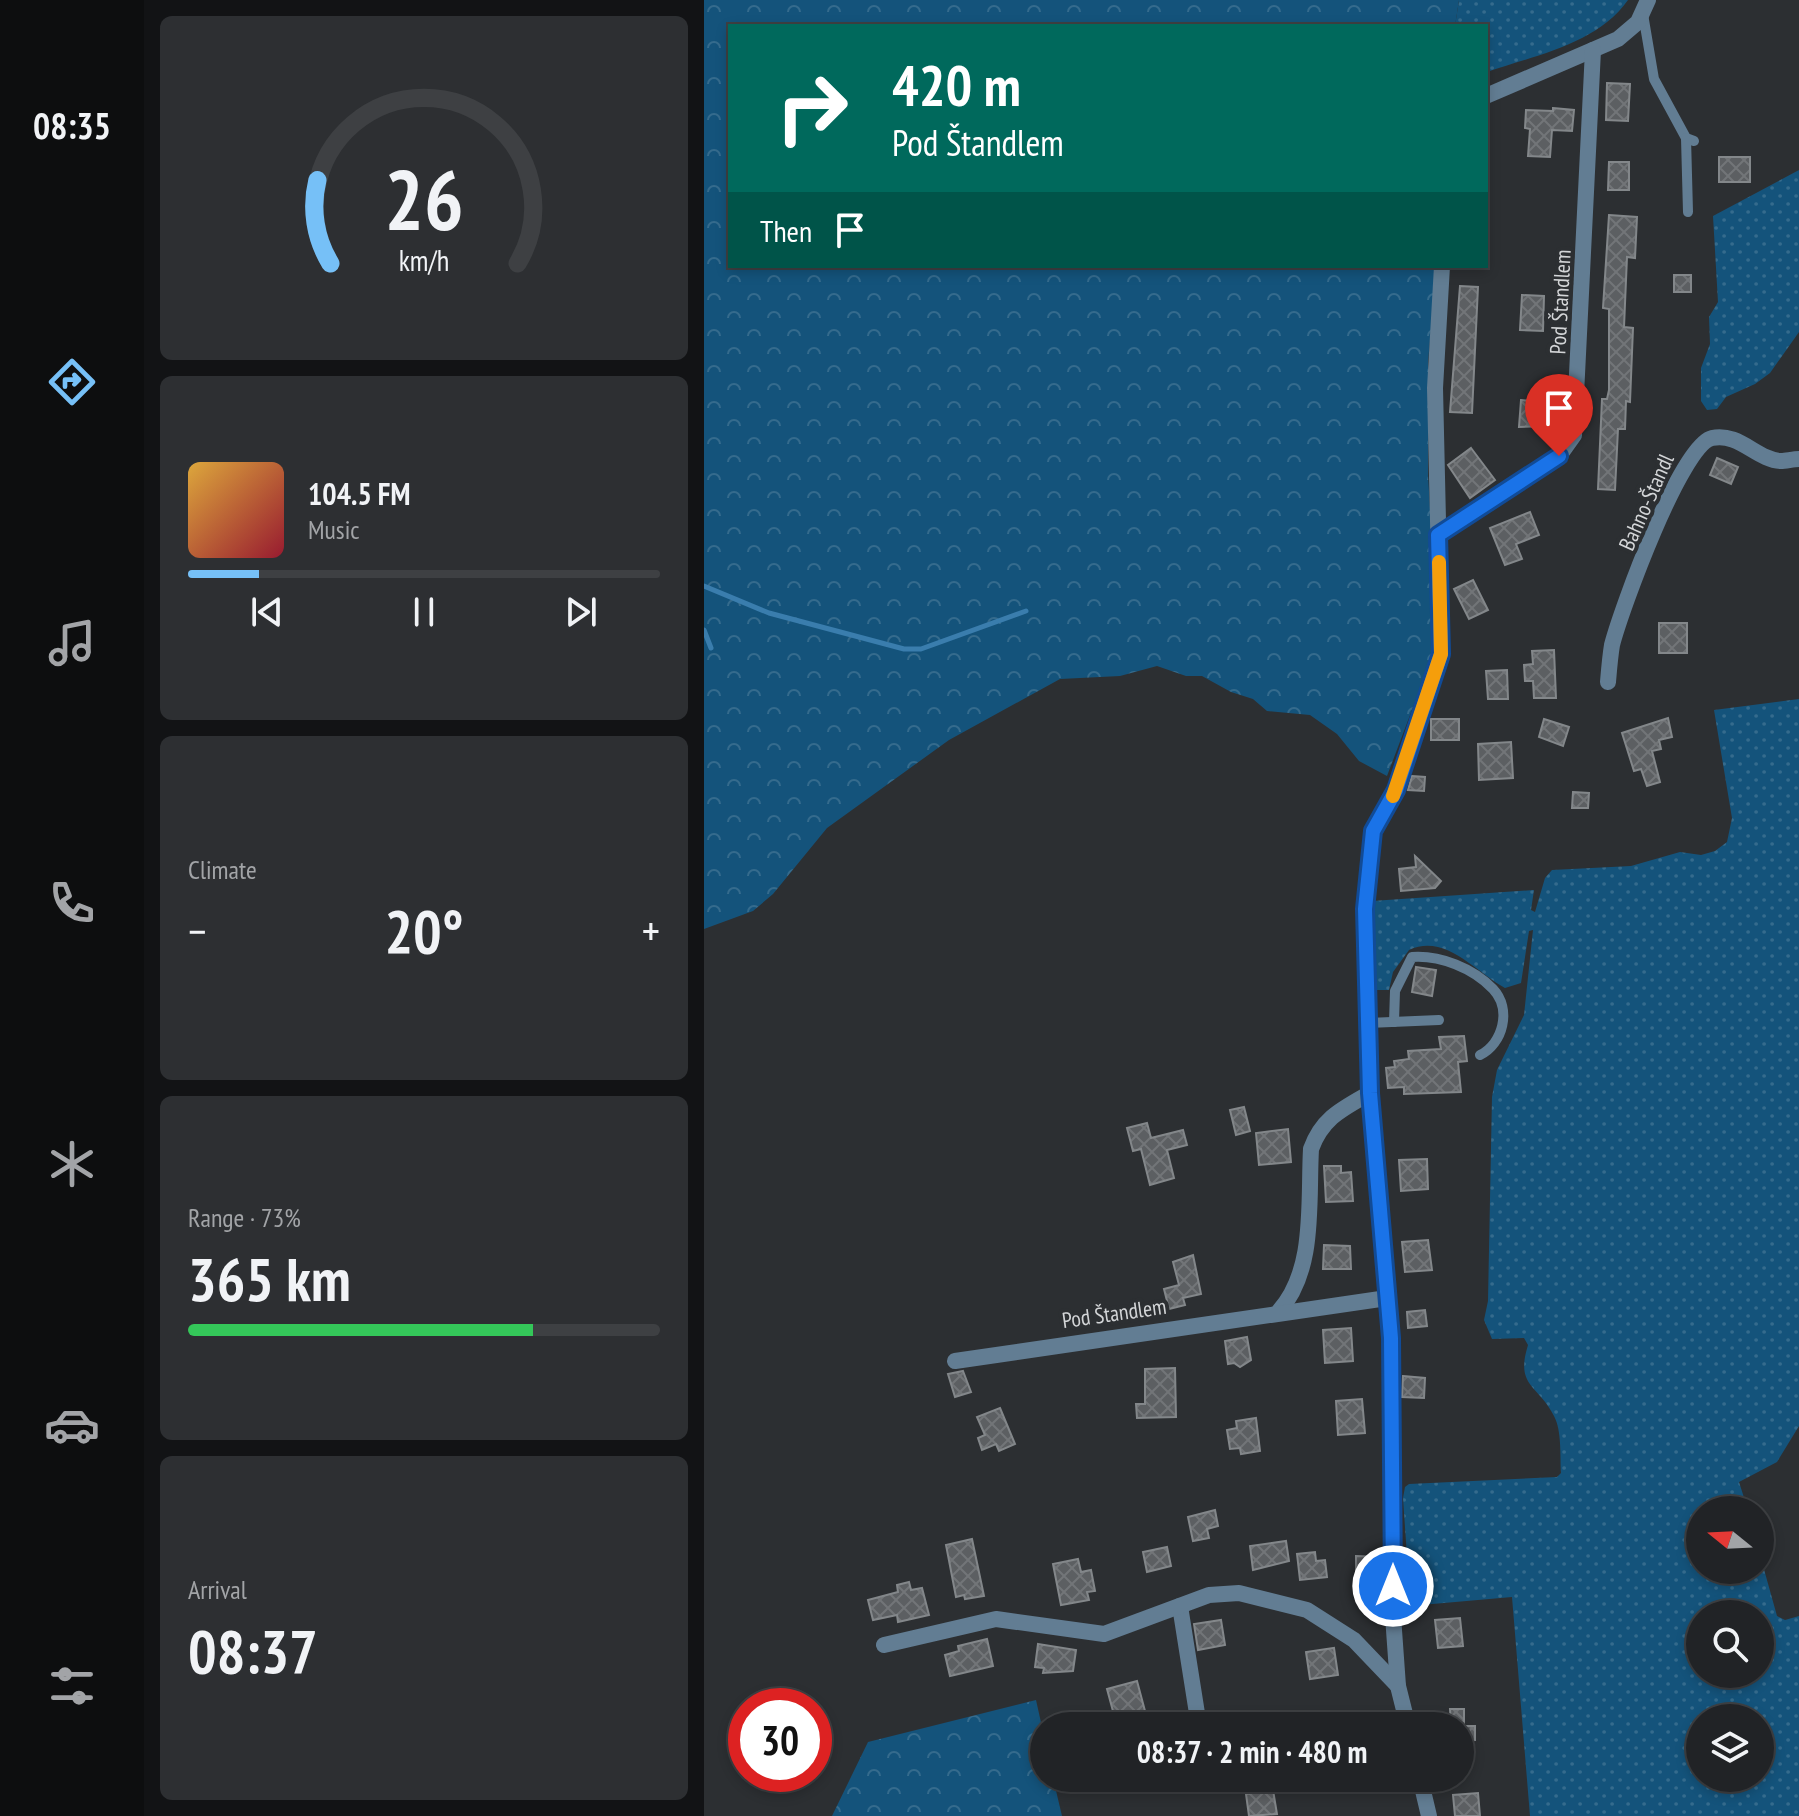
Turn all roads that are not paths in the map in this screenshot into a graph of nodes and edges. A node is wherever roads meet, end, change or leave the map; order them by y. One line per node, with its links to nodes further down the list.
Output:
1 (1645, 6): 2 (street); 4 (lane)
2 (1593, 50): 3 (street); 7 (street, Pod Štandlem)
3 (1488, 95)
4 (1688, 212)
5 (1442, 268): 7 (street)
6 (1799, 459): 8 (street, Bahno-Štandl)
7 (1438, 535): 11 (street)
8 (1608, 682)
9 (1439, 1020): 10 (lane)
10 (1394, 1022): 11 (lane); 12 (lane)
11 (1368, 1023): 13 (street)
12 (1480, 1055)
13 (1370, 1093): 14 (street); 15 (street)
14 (1387, 1298): 15 (street, Pod Štandlem); 19 (street)
15 (1279, 1311): 16 (street, Pod Štandlem)
16 (955, 1361)
17 (1180, 1606): 18 (street); 19 (street); 20 (street)
18 (884, 1645)
19 (1398, 1686): 21 (street)
20 (1197, 1712)
21 (1404, 1712)
22 (1423, 1792): 23 (street)
23 (1429, 1816)

